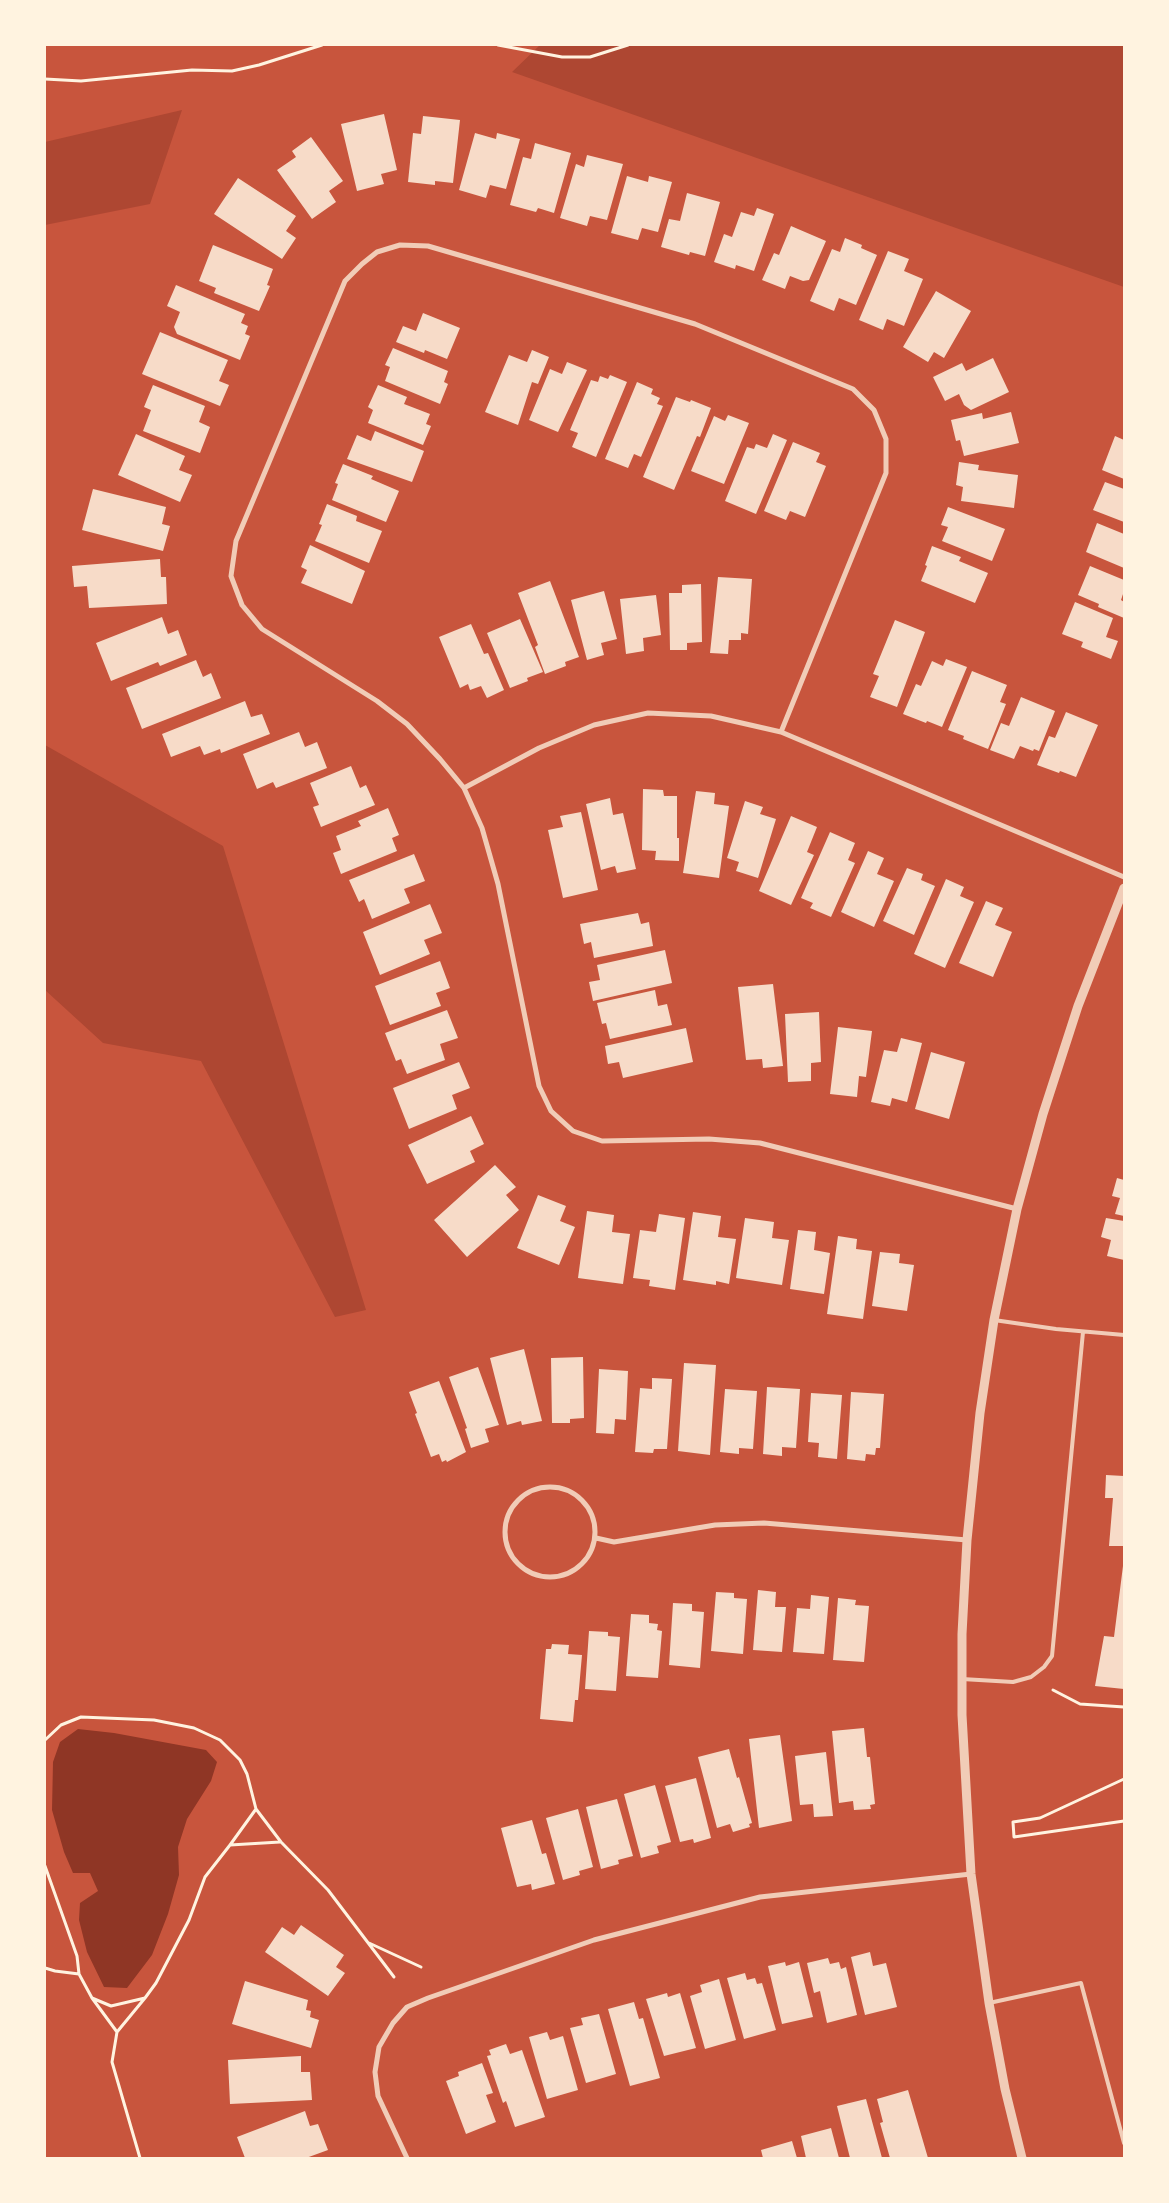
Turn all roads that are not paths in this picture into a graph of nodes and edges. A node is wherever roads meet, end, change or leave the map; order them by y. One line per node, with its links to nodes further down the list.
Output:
1 (780, 732): 2 (street); 2 (street); 3 (street)
2 (464, 788): 5 (street)
3 (1124, 877)
4 (1124, 888): 5 (street)
5 (1017, 1209): 6 (street)
6 (994, 1320): 7 (lane); 10 (street)
7 (1083, 1332): 8 (lane); 11 (lane)
8 (1124, 1335)
9 (596, 1538): 9 (street); 10 (street)
10 (967, 1540): 11 (street)
11 (962, 1679): 12 (street)
12 (971, 1874): 13 (street); 15 (street)
13 (989, 2003): 14 (lane); 16 (street)
14 (1124, 2143)
15 (407, 2158)
16 (1022, 2158)

